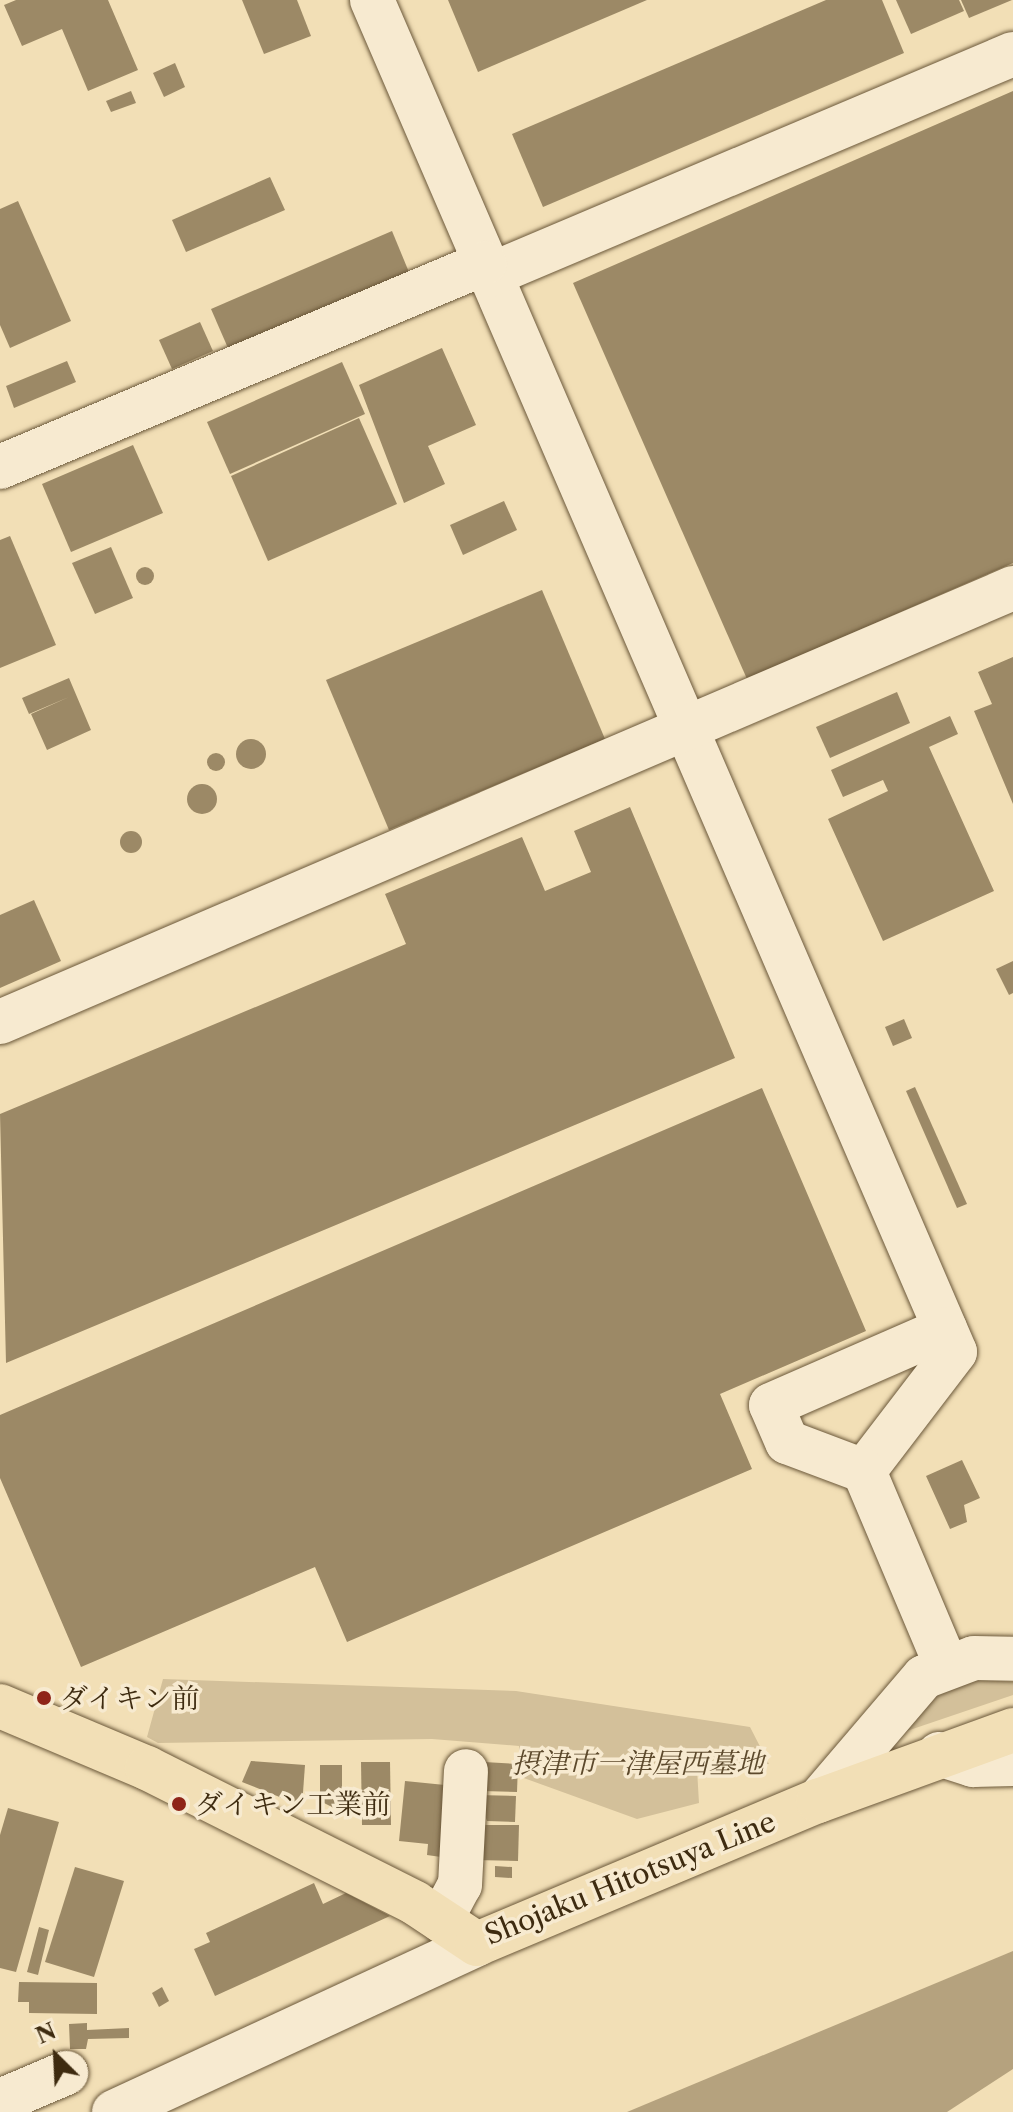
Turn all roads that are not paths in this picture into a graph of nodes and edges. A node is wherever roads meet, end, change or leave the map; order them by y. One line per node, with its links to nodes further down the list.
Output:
1 (372, 0): 3 (street)
2 (1013, 54): 3 (street)
3 (488, 269): 4 (street); 6 (street)
4 (0, 467)
5 (1013, 588): 6 (street)
6 (686, 728): 7 (street); 8 (street)
7 (0, 1022)
8 (945, 1329): 9 (street); 9 (street)
9 (864, 1471): 11 (street)
10 (1013, 1659): 11 (street)
11 (945, 1663): 17 (street)
12 (0, 1706): 18 (main road, Shojaku Hitotsuya Line)
13 (1013, 1730): 14 (main road, Shojaku Hitotsuya Line)
14 (939, 1754): 15 (street); 17 (main road, Shojaku Hitotsuya Line)
15 (1013, 1764)
16 (466, 1771): 18 (street)
17 (818, 1801): 19 (main road, Shojaku Hitotsuya Line)
18 (441, 1920): 19 (main road, Shojaku Hitotsuya Line)
19 (477, 1944): 22 (street)
20 (66, 2073): 21 (street)
21 (0, 2101)
22 (114, 2112)

